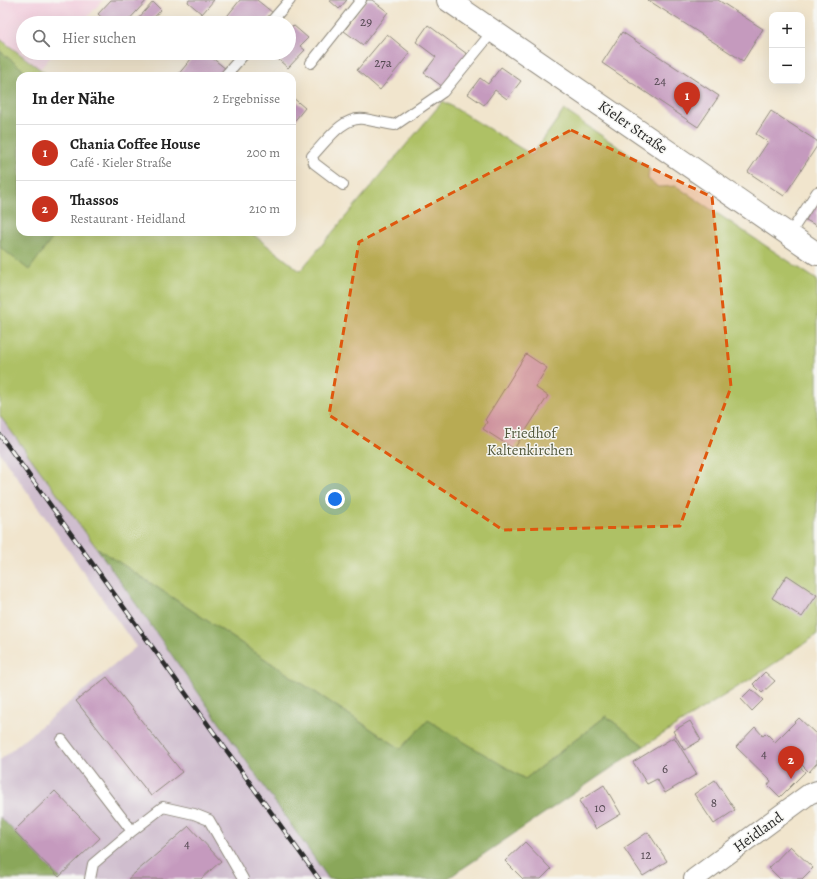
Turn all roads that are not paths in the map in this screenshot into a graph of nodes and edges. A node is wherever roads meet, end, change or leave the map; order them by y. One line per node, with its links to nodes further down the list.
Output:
1 (290, 0): 4 (lane)
2 (361, 0): 7 (lane)
3 (448, 0): 5 (main road, Kieler Straße)
4 (276, 16)
5 (493, 31): 9 (lane); 11 (main road, Kieler Straße)
6 (239, 60): 8 (lane)
7 (311, 63)
8 (228, 72)
9 (343, 186)
10 (817, 192): 11 (lane)
11 (789, 235): 12 (main road, Kieler Straße)
12 (817, 254)
13 (62, 740): 15 (lane)
14 (817, 791): 16 (street, Heidland)
15 (132, 831): 17 (lane); 18 (lane)
16 (698, 878)
17 (90, 879)
18 (243, 879)

